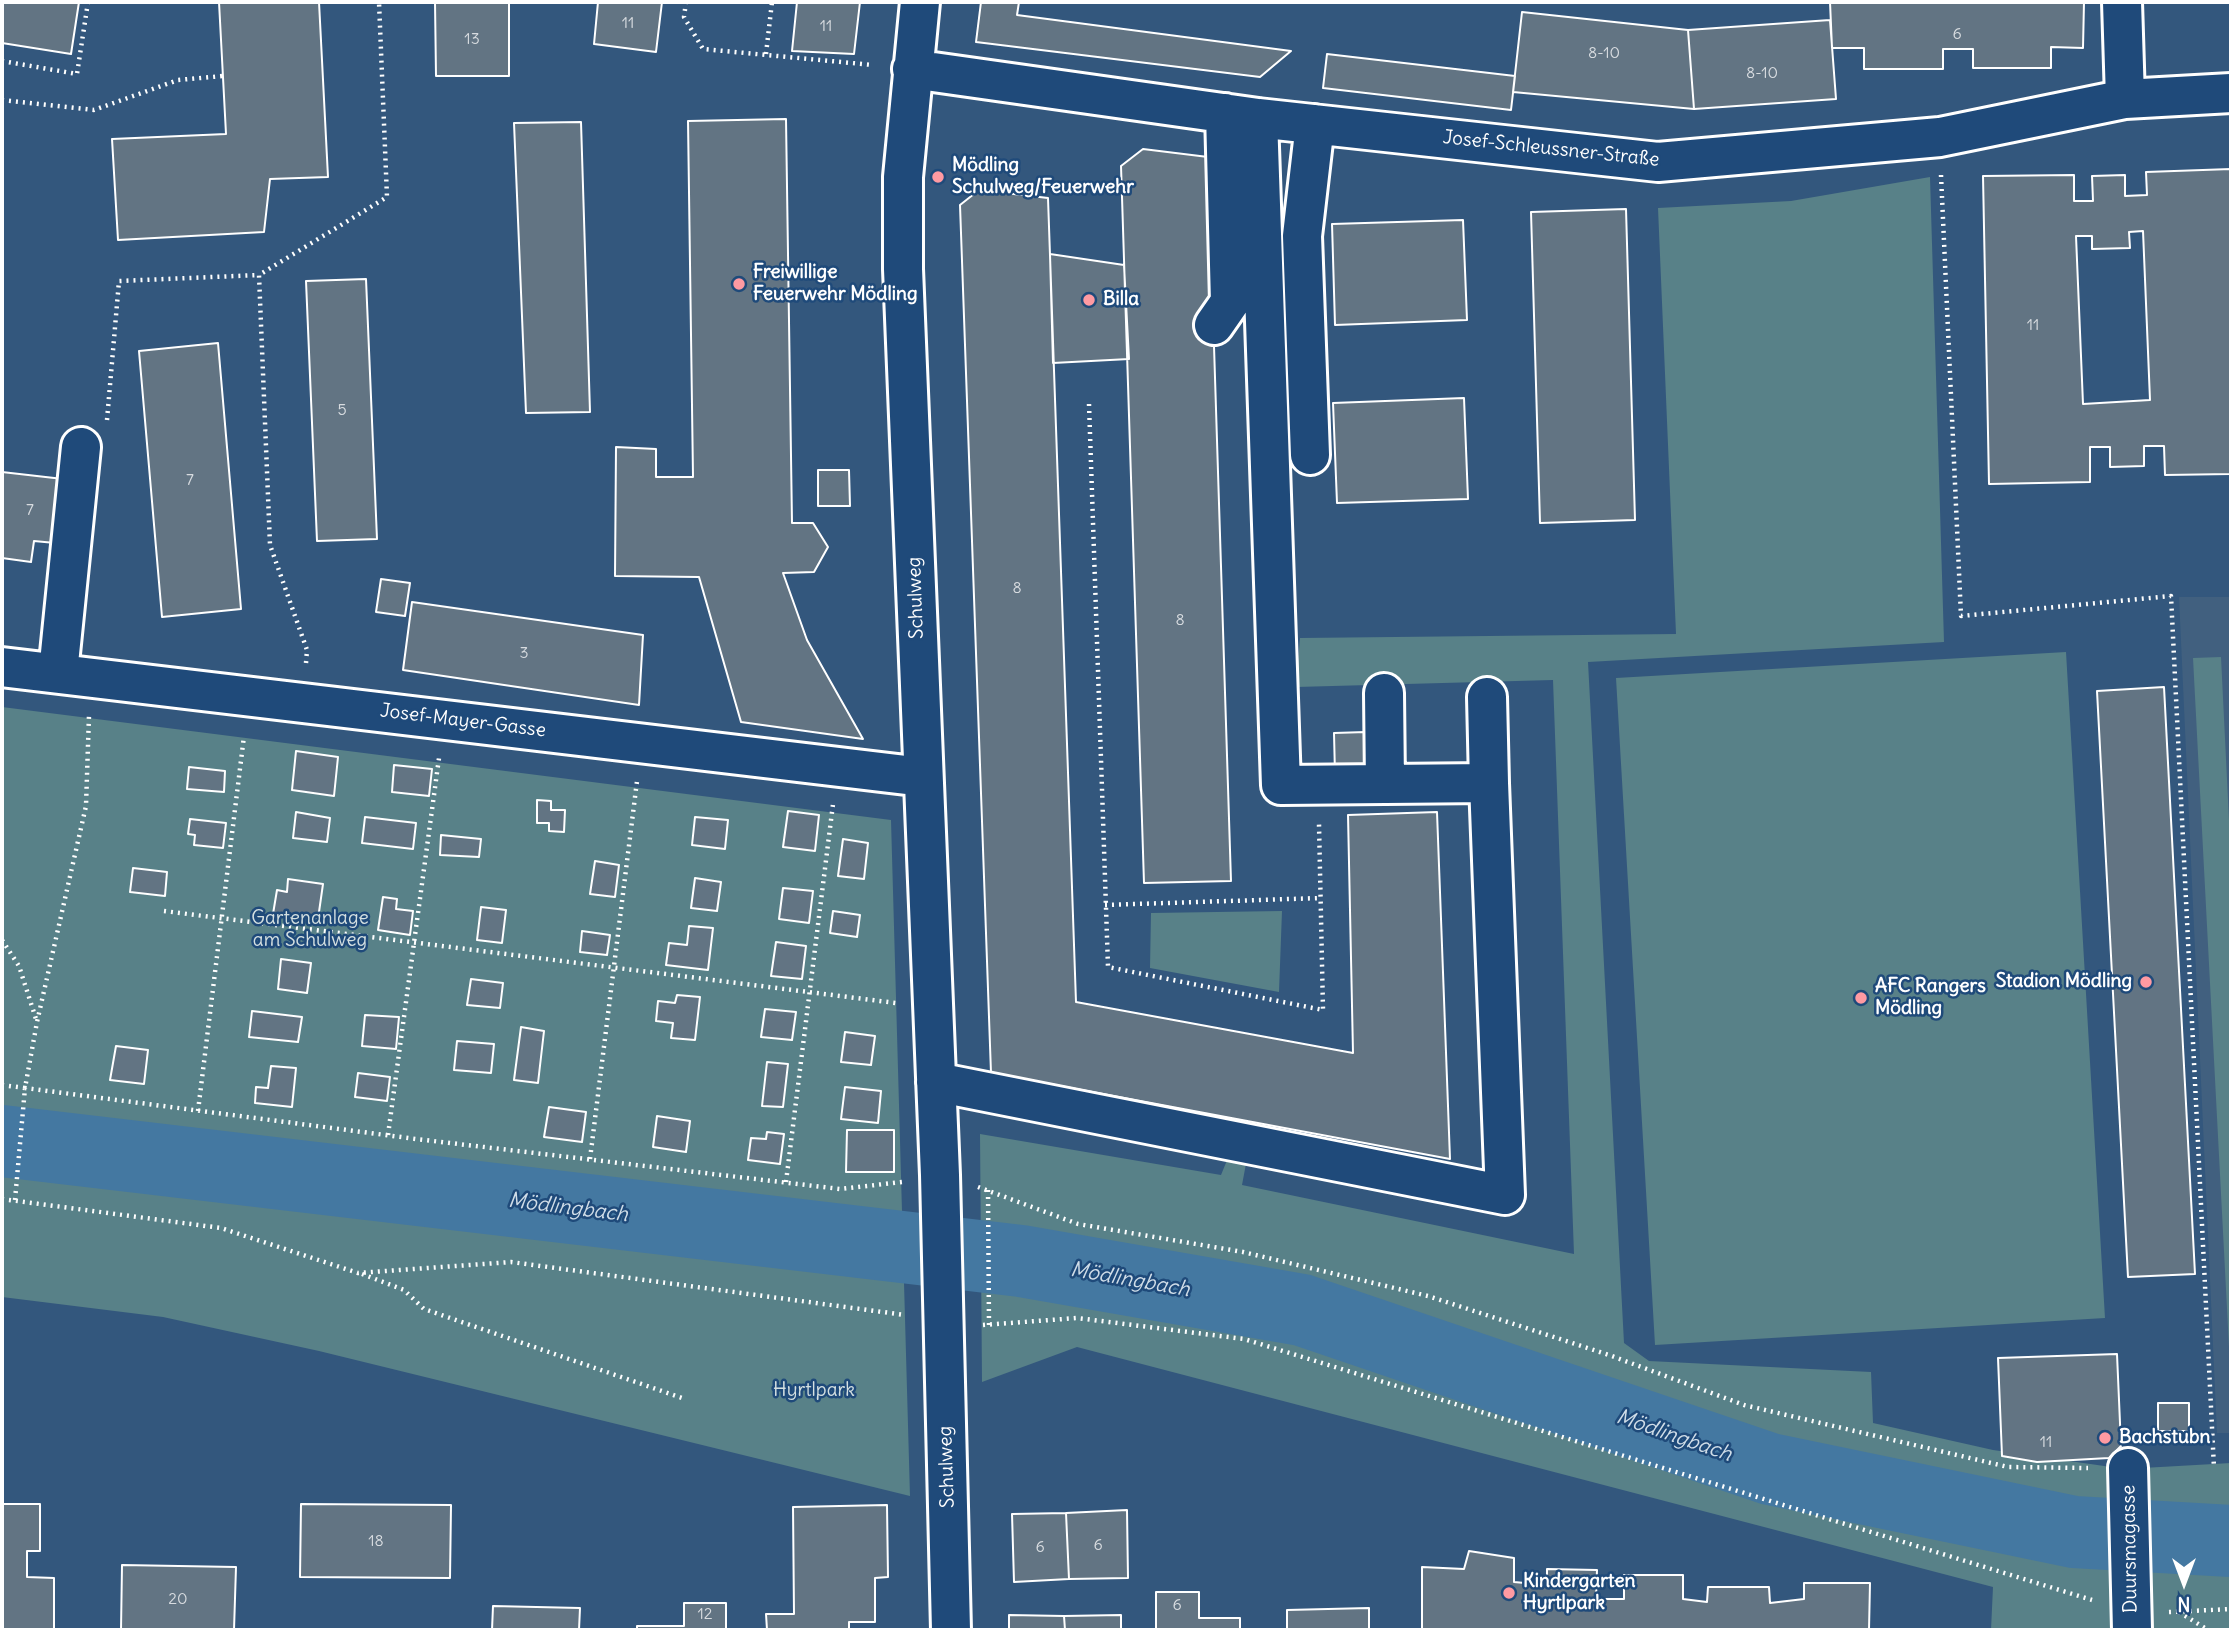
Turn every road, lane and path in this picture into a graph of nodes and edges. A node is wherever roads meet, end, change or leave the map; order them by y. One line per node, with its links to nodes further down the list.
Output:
1 (88, 2): 8 (path)
2 (379, 2): 17 (path)
3 (686, 2): 7 (path)
4 (772, 2): 7 (path)
5 (920, 2): 9 (street, Schulweg)
6 (2122, 2): 12 (street)
7 (766, 54): 9 (path)
8 (2, 61)
9 (912, 69): 14 (street, Josef-Schleussner-Straße); 30 (street, Schulweg)
10 (223, 76): 13 (path)
11 (2231, 93): 12 (street, Josef-Schleussner-Straße)
12 (2125, 99): 16 (street, Josef-Schleussner-Straße)
13 (2, 100)
14 (1241, 116): 15 (street, Josef-Schleussner-Straße); 18 (street); 34 (street)
15 (1315, 124): 16 (street, Josef-Schleussner-Straße); 21 (street)
16 (1940, 137): 60 (path)
17 (259, 275): 20 (path); 26 (path)
18 (1214, 325)
19 (1089, 404): 37 (path)
20 (93, 439): 23 (street)
21 (1310, 454)
22 (2, 667): 23 (street, Josef-Mayer-Gasse)
23 (58, 673): 26 (street, Josef-Mayer-Gasse)
24 (1384, 693): 33 (street)
25 (1487, 696): 32 (street)
26 (302, 702): 30 (street, Josef-Mayer-Gasse)
27 (89, 714): 45 (path)
28 (244, 733): 39 (path)
29 (439, 755): 41 (path)
30 (923, 777): 44 (street, Schulweg)
31 (637, 778): 42 (path)
32 (1489, 783): 33 (street); 46 (street)
33 (1385, 784): 34 (street)
34 (1318, 785): 36 (path)
35 (833, 801): 43 (path)
36 (1321, 898): 37 (path); 37 (path)
37 (1105, 905)
38 (164, 911): 39 (path)
39 (222, 919): 41 (path); 49 (path)
40 (2, 940): 45 (path)
41 (416, 943): 42 (path); 50 (path)
42 (613, 968): 43 (path); 51 (path)
43 (808, 992): 44 (path); 52 (path)
44 (933, 1007): 46 (street, Schulweg)
45 (37, 1022): 48 (path)
46 (936, 1082): 53 (street, Schulweg)
47 (2, 1086): 48 (path)
48 (25, 1088): 49 (path); 55 (path)
49 (198, 1111): 50 (path)
50 (388, 1135): 51 (path)
51 (590, 1159): 52 (path)
52 (786, 1182): 53 (path)
53 (940, 1185): 57 (street, Schulweg)
54 (2, 1199): 55 (path)
55 (15, 1200): 56 (path)
56 (358, 1273): 57 (path); 59 (path)
57 (943, 1312): 58 (path); 65 (street, Schulweg)
58 (989, 1325): 61 (path); 63 (path)
59 (684, 1399)
60 (2214, 1468)
61 (2128, 1484): 63 (street, Duursmagasse)
62 (2231, 1609): 64 (path)
63 (2131, 1610): 64 (path)
64 (2179, 1612): 66 (path)
65 (951, 1630)
66 (2208, 1630)

